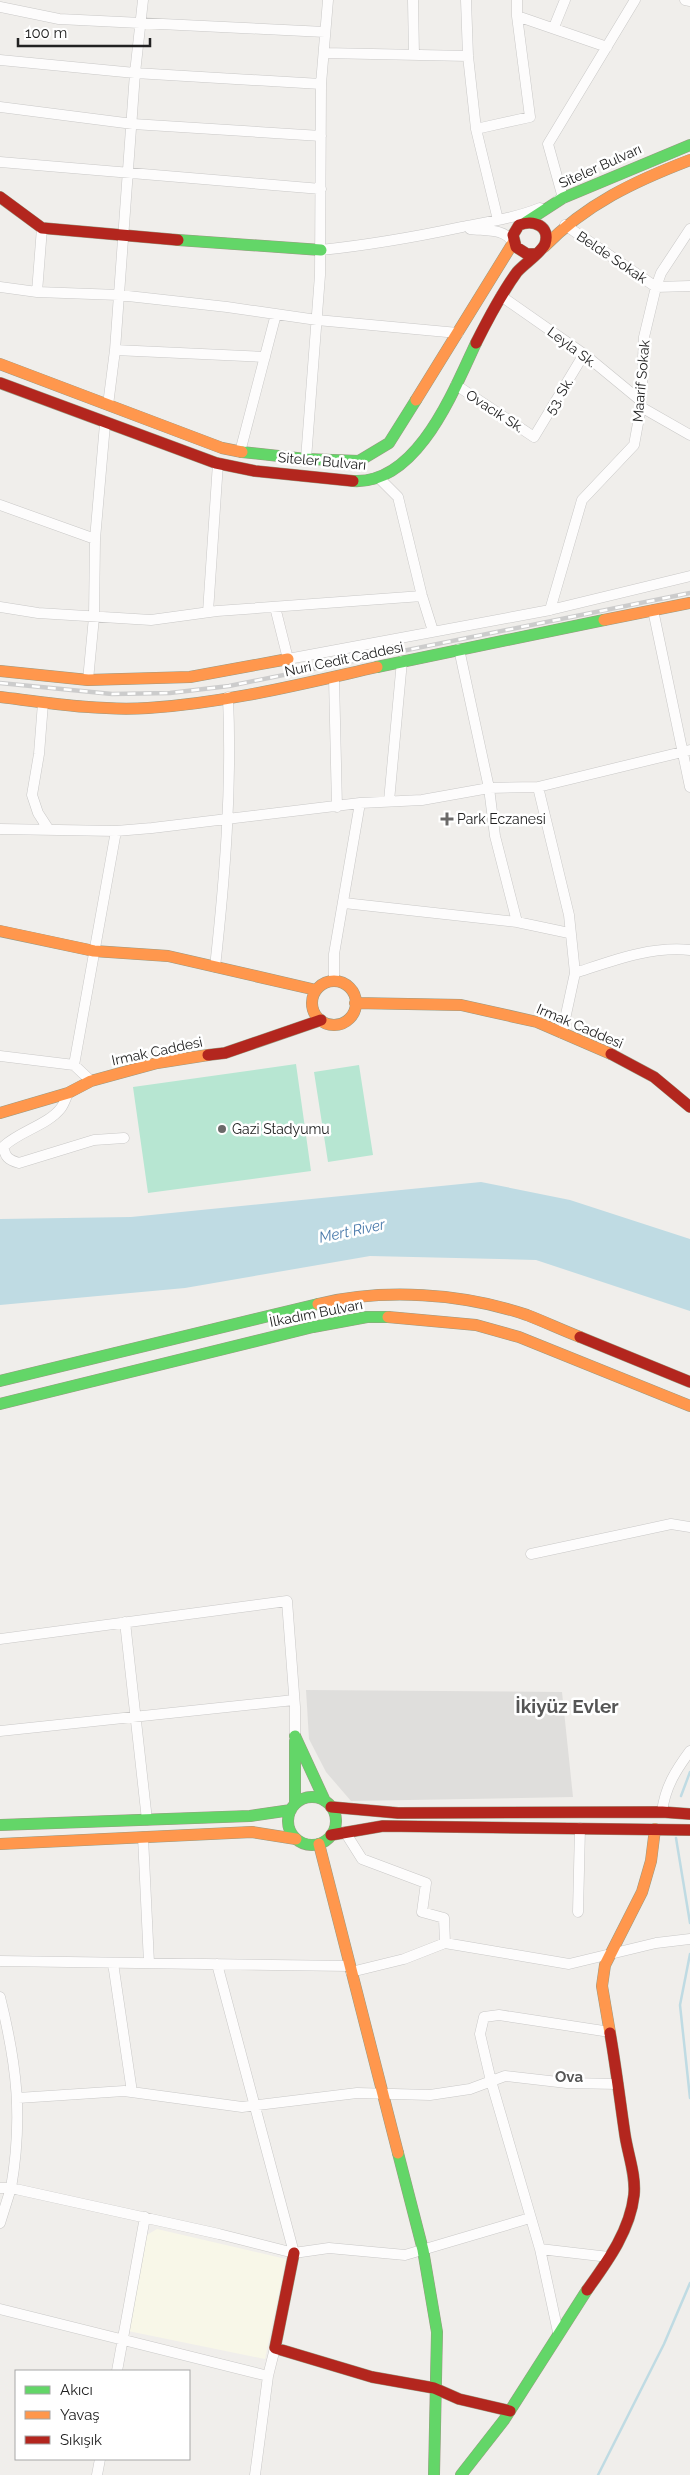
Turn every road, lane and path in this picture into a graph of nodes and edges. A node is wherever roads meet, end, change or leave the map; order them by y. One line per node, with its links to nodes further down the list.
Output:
1 (143, 0): 12 (street)
2 (328, 0): 14 (street)
3 (413, 0): 17 (street)
4 (466, 0): 18 (street)
5 (517, 0): 11 (street)
6 (565, 0): 13 (street)
7 (635, 0): 15 (street)
8 (685, 0): 9 (street)
9 (690, 1)
10 (0, 7): 12 (street)
11 (517, 16): 13 (street); 24 (street)
12 (141, 23): 14 (street); 20 (street)
13 (554, 27): 15 (street)
14 (325, 32): 16 (street)
15 (607, 48): 32 (street)
16 (324, 53): 17 (street); 21 (street)
17 (414, 55): 18 (street)
18 (468, 56): 24 (street)
19 (0, 60): 20 (street)
20 (135, 73): 21 (street); 23 (street)
21 (321, 84): 25 (street)
22 (0, 107): 23 (street)
23 (132, 124): 25 (street); 29 (street)
24 (476, 129): 33 (street)
25 (321, 136): 30 (street)
26 (690, 144): 32 (main road, Siteler Bulvarı)
27 (690, 160): 35 (main road, Siteler Bulvarı)
28 (0, 162): 29 (street)
29 (127, 175): 30 (street); 39 (street)
30 (321, 189): 41 (street)
31 (0, 197): 36 (main road)
32 (563, 198): 33 (street); 34 (main road, Siteler Bulvarı)
33 (498, 220): 37 (street)
34 (526, 222): 40 (main road); 42 (main road)
35 (565, 225): 42 (main road, Siteler Bulvarı); 45 (street, Belde Sokak)
36 (42, 228): 39 (main road); 46 (street)
37 (460, 228): 40 (street); 41 (street)
38 (690, 229): 45 (street, Maarif Sokak)
39 (123, 236): 41 (main road); 47 (street)
40 (513, 243): 42 (main road); 51 (main road, Siteler Bulvarı)
41 (321, 250): 50 (street)
42 (540, 251): 48 (main road, Siteler Bulvarı)
43 (690, 286): 45 (street, Belde Sokak)
44 (0, 287): 46 (street)
45 (656, 287): 58 (street, Maarif Sokak)
46 (37, 292): 47 (street)
47 (118, 295): 49 (street); 52 (street)
48 (501, 296): 53 (street, Leyla Sk.); 57 (main road, Siteler Bulvarı)
49 (276, 314): 50 (street); 54 (street)
50 (317, 320): 51 (street); 64 (street)
51 (458, 333): 64 (main road, Siteler Bulvarı)
52 (115, 350): 54 (street); 59 (street)
53 (584, 354): 58 (street, Leyla Sk.); 62 (street, 53. Sk.)
54 (265, 357): 63 (street)
55 (0, 364): 59 (main road, Siteler Bulvarı)
56 (0, 383): 60 (main road, Siteler Bulvarı)
57 (456, 385): 62 (street, Ovacık Sk.); 66 (main road, Siteler Bulvarı)
58 (641, 404): 61 (street, Leyla Sk.); 74 (street, Maarif Sokak)
59 (108, 405): 63 (main road, Siteler Bulvarı)
60 (105, 424): 65 (main road, Siteler Bulvarı); 68 (street)
61 (690, 435)
62 (534, 437)
63 (240, 452): 64 (main road, Siteler Bulvarı)
64 (306, 459)
65 (218, 463): 66 (main road, Siteler Bulvarı); 76 (street)
66 (380, 479): 70 (street)
67 (0, 505): 68 (street)
68 (95, 539): 77 (street)
69 (690, 576): 74 (street)
70 (422, 596): 73 (street); 78 (street)
71 (690, 602): 75 (main road, Nuri Cedit Caddesi)
72 (0, 607): 77 (street)
73 (275, 607): 76 (street); 80 (street)
74 (550, 610): 78 (street)
75 (653, 610): 79 (main road, Nuri Cedit Caddesi); 88 (street)
76 (208, 612): 77 (street)
77 (94, 617): 84 (street)
78 (433, 631): 80 (street)
79 (459, 650): 81 (main road, Nuri Cedit Caddesi); 91 (street)
80 (288, 659): 84 (main road, Nuri Cedit Caddesi)
81 (402, 661): 83 (main road, Nuri Cedit Caddesi); 92 (street)
82 (0, 670): 84 (main road, Nuri Cedit Caddesi)
83 (334, 678): 86 (main road, Nuri Cedit Caddesi); 94 (street)
84 (88, 680)
85 (0, 697): 87 (main road, Nuri Cedit Caddesi)
86 (228, 698): 87 (main road, Nuri Cedit Caddesi); 95 (street)
87 (43, 703): 97 (street)
88 (686, 751): 89 (street); 90 (street)
89 (538, 787): 91 (street); 102 (street)
90 (690, 787)
91 (489, 788): 92 (street); 100 (street)
92 (389, 801): 93 (street)
93 (360, 804): 94 (street); 99 (street)
94 (337, 807): 95 (street)
95 (229, 820): 98 (street); 105 (street)
96 (0, 829): 97 (street)
97 (49, 830): 98 (street)
98 (116, 830): 104 (street)
99 (344, 903): 100 (street); 107 (street)
100 (517, 922): 102 (street)
101 (0, 931): 104 (main road)
102 (570, 933): 106 (street)
103 (690, 950): 106 (street)
104 (94, 951): 105 (main road); 113 (street)
105 (215, 967): 108 (main road)
106 (575, 972): 111 (street)
107 (334, 981): 108 (main road); 109 (main road)
108 (316, 990): 110 (main road)
109 (355, 1003): 110 (main road); 111 (main road, Irmak Caddesi)
110 (320, 1020): 114 (main road, Irmak Caddesi)
111 (562, 1033): 115 (main road, Irmak Caddesi)
112 (0, 1056): 113 (street)
113 (74, 1065): 114 (street)
114 (91, 1081): 116 (main road, Irmak Caddesi)
115 (667, 1088): 117 (main road); 118 (main road, Irmak Caddesi)
116 (68, 1093): 119 (main road, Irmak Caddesi); 120 (street)
117 (689, 1093)
118 (690, 1106)
119 (0, 1113)
120 (124, 1138)
121 (0, 1381): 122 (main road, İlkadım Bulvarı)
122 (690, 1382)
123 (0, 1404): 124 (main road, İlkadım Bulvarı)
124 (690, 1406)
125 (690, 1527): 126 (street)
126 (531, 1554)
127 (126, 1622): 128 (street); 129 (street); 130 (street)
128 (0, 1639)
129 (294, 1700): 130 (street); 132 (street)
130 (136, 1717): 131 (street); 138 (street)
131 (0, 1730)
132 (295, 1736): 134 (main road); 135 (main road)
133 (690, 1751): 136 (street)
134 (328, 1804): 135 (main road); 136 (main road); 144 (main road)
135 (293, 1807): 138 (main road); 146 (main road)
136 (662, 1812): 137 (main road)
137 (690, 1814)
138 (147, 1820): 139 (main road)
139 (0, 1825)
140 (580, 1828): 141 (main road); 143 (main road); 149 (street)
141 (656, 1829): 142 (main road); 152 (main road)
142 (690, 1830)
143 (345, 1832): 144 (main road); 151 (street)
144 (331, 1835): 148 (main road)
145 (144, 1837): 146 (main road); 147 (main road); 155 (street)
146 (296, 1839): 148 (main road)
147 (0, 1844)
148 (319, 1844): 157 (main road)
149 (578, 1912)
150 (690, 1939): 152 (street)
151 (445, 1942): 152 (street); 157 (street)
152 (610, 1956): 159 (main road)
153 (0, 1961): 154 (street)
154 (113, 1963): 155 (street); 162 (street)
155 (149, 1963): 156 (street)
156 (217, 1964): 157 (street); 165 (street)
157 (350, 1969): 163 (main road)
158 (0, 1997): 164 (street)
159 (610, 2032): 160 (street); 161 (main road)
160 (491, 2081): 161 (street); 163 (street); 169 (street)
161 (618, 2084): 174 (main road)
162 (132, 2092): 164 (street); 165 (street)
163 (382, 2094): 165 (street); 172 (main road)
164 (18, 2098): 167 (street)
165 (254, 2106): 173 (street)
166 (0, 2188): 167 (street)
167 (12, 2188): 168 (street); 170 (street)
168 (145, 2217): 173 (street); 177 (street)
169 (530, 2218): 171 (street); 172 (street)
170 (0, 2223)
171 (540, 2249): 174 (street); 176 (street)
172 (423, 2250): 173 (street); 181 (main road)
173 (294, 2253): 178 (main road)
174 (609, 2257): 176 (main road)
175 (0, 2309): 177 (street)
176 (558, 2332): 182 (main road)
177 (123, 2340): 179 (street); 180 (street)
178 (275, 2348): 180 (street); 181 (main road)
179 (117, 2370)
180 (268, 2376): 185 (street)
181 (434, 2388): 182 (main road); 186 (main road)
182 (510, 2412): 187 (main road)
183 (100, 2460): 184 (street)
184 (97, 2475)
185 (255, 2475)
186 (434, 2475)
187 (461, 2475)

